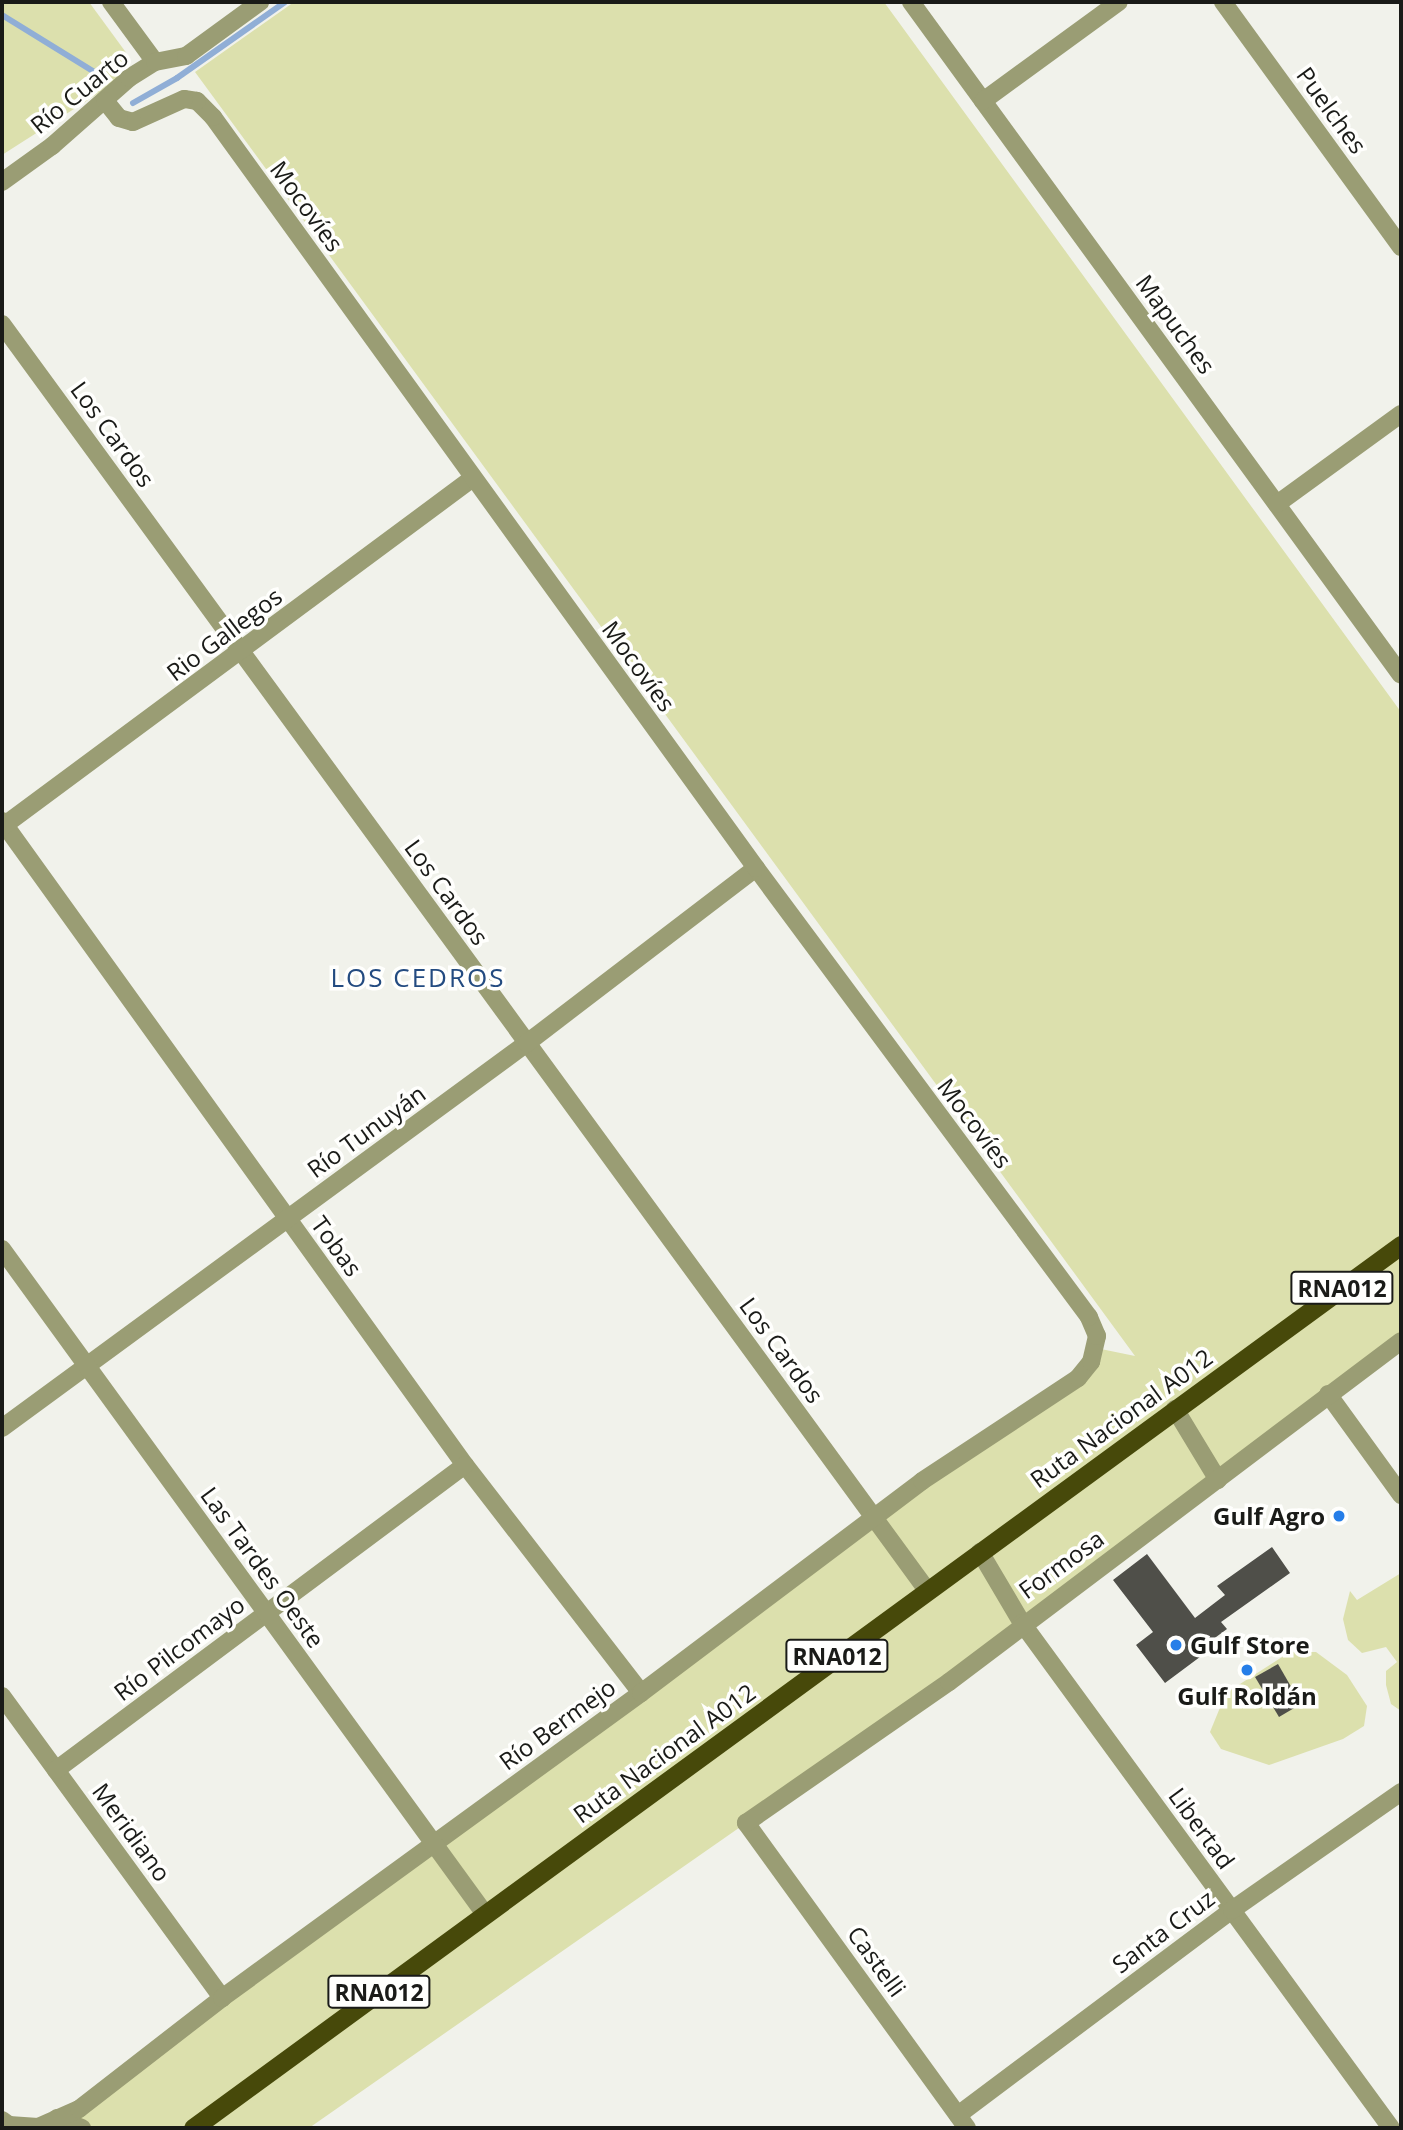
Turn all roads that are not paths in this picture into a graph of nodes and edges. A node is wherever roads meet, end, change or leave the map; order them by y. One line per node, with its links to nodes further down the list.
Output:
1 (111, 2): 6 (street)
2 (260, 2): 6 (street, Río Cuarto)
3 (911, 2): 8 (street, Mapuches)
4 (1119, 2): 8 (street)
5 (1223, 2): 10 (street, Puelches)
6 (155, 62): 7 (street, Río Cuarto)
7 (105, 101): 9 (street, Río Cuarto); 13 (street, Mocovíes)
8 (983, 101): 14 (street, Mapuches)
9 (2, 182)
10 (1401, 247)
11 (2, 324): 15 (street, Los Cardos)
12 (1401, 414): 14 (street)
13 (473, 478): 15 (street, Rio Gallegos); 18 (street, Mocovíes)
14 (1277, 504): 16 (street, Mapuches)
15 (241, 652): 17 (street, Rio Gallegos); 19 (street, Los Cardos)
16 (1401, 675)
17 (3, 824): 20 (street, Tobas)
18 (756, 868): 19 (street, Río Tunuyán); 24 (street, Mocovíes)
19 (527, 1043): 20 (street, Río Tunuyán); 32 (street, Los Cardos)
20 (288, 1218): 25 (street, Río Tunuyán); 29 (street, Tobas)
21 (1401, 1245): 27 (highway, Ruta Nacional A012 / RNA012)
22 (2, 1249): 25 (street, Las Tardes Oeste)
23 (1401, 1341): 26 (street, Formosa)
24 (1096, 1348): 32 (street, Río Bermejo)
25 (86, 1366): 28 (street, Río Tunuyán); 35 (street, Las Tardes Oeste)
26 (1328, 1394): 30 (street, Formosa); 31 (street)
27 (1175, 1409): 30 (street); 33 (highway, Ruta Nacional A012 / RNA012)
28 (2, 1428)
29 (465, 1465): 35 (street, Río Pilcomayo); 37 (street, Tobas)
30 (1218, 1480): 36 (street, Formosa)
31 (1401, 1495)
32 (874, 1518): 34 (street, Los Cardos); 37 (street, Río Bermejo)
33 (980, 1552): 34 (highway, Ruta Nacional A012 / RNA012); 36 (street, Libertad)
34 (927, 1590): 44 (highway, Ruta Nacional A012 / RNA012)
35 (266, 1613): 39 (street, Río Pilcomayo); 42 (street, Las Tardes Oeste)
36 (1022, 1623): 41 (street, Formosa); 43 (street, Libertad)
37 (641, 1693): 42 (street, Río Bermejo)
38 (2, 1696): 39 (street, Meridiano)
39 (56, 1770): 45 (street, Meridiano)
40 (1401, 1792): 43 (street, Santa Cruz)
41 (746, 1823): 48 (street, Castelli)
42 (433, 1844): 44 (street, Las Tardes Oeste); 45 (street, Río Bermejo)
43 (1232, 1910): 48 (street, Santa Cruz); 52 (street, Libertad)
44 (485, 1914): 51 (highway, Ruta Nacional A012 / RNA012)
45 (222, 1998): 46 (street, Río Bermejo)
46 (57, 2118): 49 (street, Río Bermejo); 50 (street)
47 (2, 2120): 49 (street)
48 (963, 2122)
49 (37, 2128)
50 (82, 2128)
51 (193, 2128)
52 (1391, 2128)

